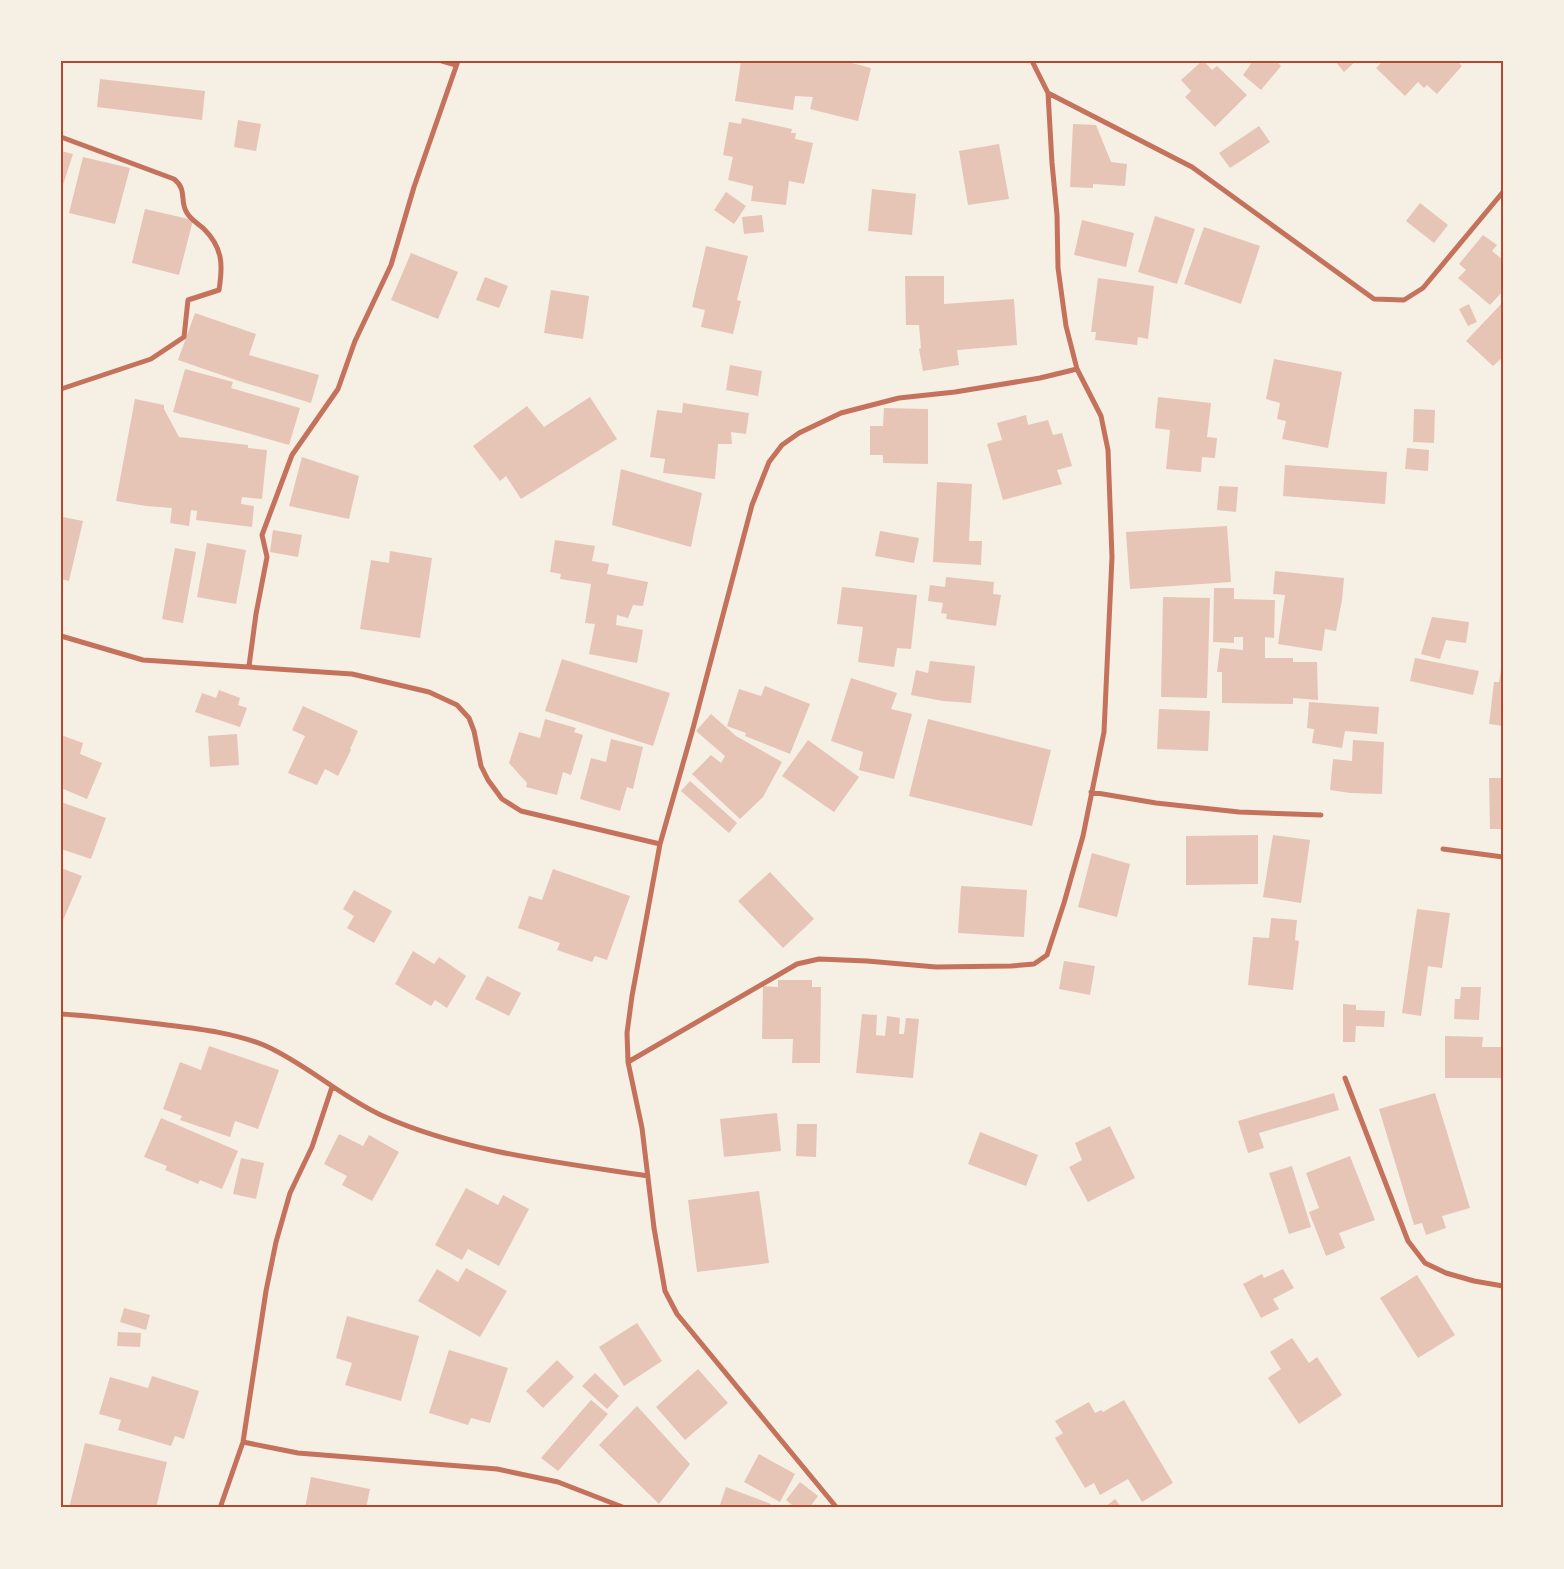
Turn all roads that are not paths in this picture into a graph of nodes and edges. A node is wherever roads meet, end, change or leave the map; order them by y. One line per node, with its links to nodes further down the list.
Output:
1 (442, 61): 3 (street)
2 (1032, 61): 4 (street)
3 (457, 63): 10 (street)
4 (1048, 93): 6 (street); 7 (street)
5 (61, 137): 8 (street)
6 (1503, 192)
7 (1077, 369): 11 (street); 13 (street)
8 (61, 389)
9 (61, 636): 10 (street)
10 (249, 666): 13 (street)
11 (1091, 792): 12 (street); 17 (street)
12 (1321, 815)
13 (660, 844): 17 (street)
14 (1443, 849): 15 (street)
15 (1503, 857)
16 (61, 1014): 19 (street)
17 (628, 1062): 20 (street)
18 (1345, 1078): 21 (street)
19 (332, 1088): 20 (street); 22 (street)
20 (648, 1176): 25 (street)
21 (1503, 1286)
22 (244, 1442): 23 (street); 24 (street)
23 (220, 1508)
24 (625, 1508)
25 (837, 1508)

